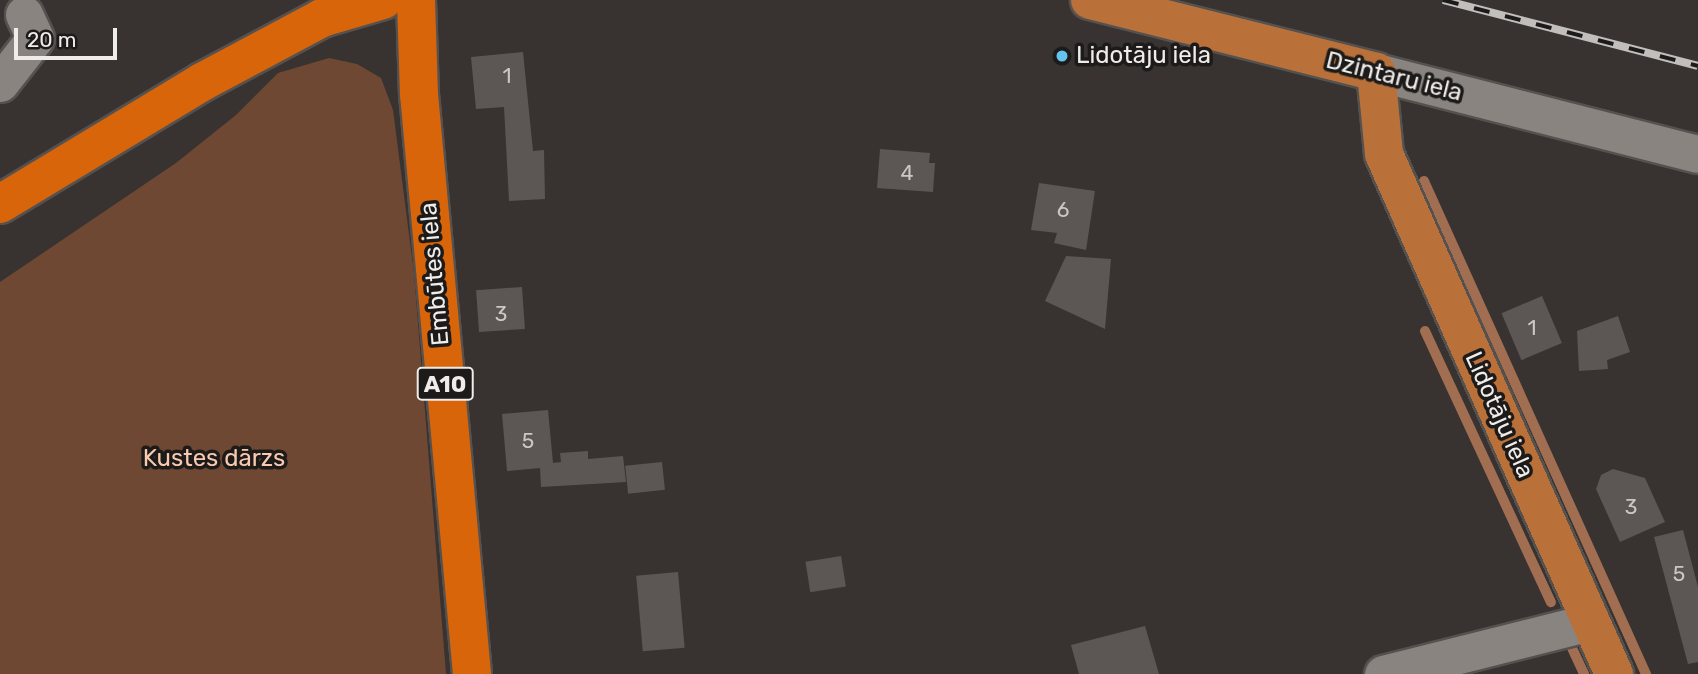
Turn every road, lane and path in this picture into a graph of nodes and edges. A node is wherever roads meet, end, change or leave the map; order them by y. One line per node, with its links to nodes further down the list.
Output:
1 (383, 0): 8 (highway)
2 (416, 0): 10 (highway, Embūtes iela / A10)
3 (1090, 0): 5 (main road, Dzintaru iela)
4 (24, 14): 6 (street)
5 (1376, 72): 7 (street, Dzintaru iela); 9 (main road, Lidotāju iela)
6 (0, 83)
7 (1698, 154)
8 (0, 204)
9 (1590, 622): 11 (street); 12 (main road, Lidotāju iela)
10 (472, 674)
11 (1383, 674)
12 (1615, 674)

